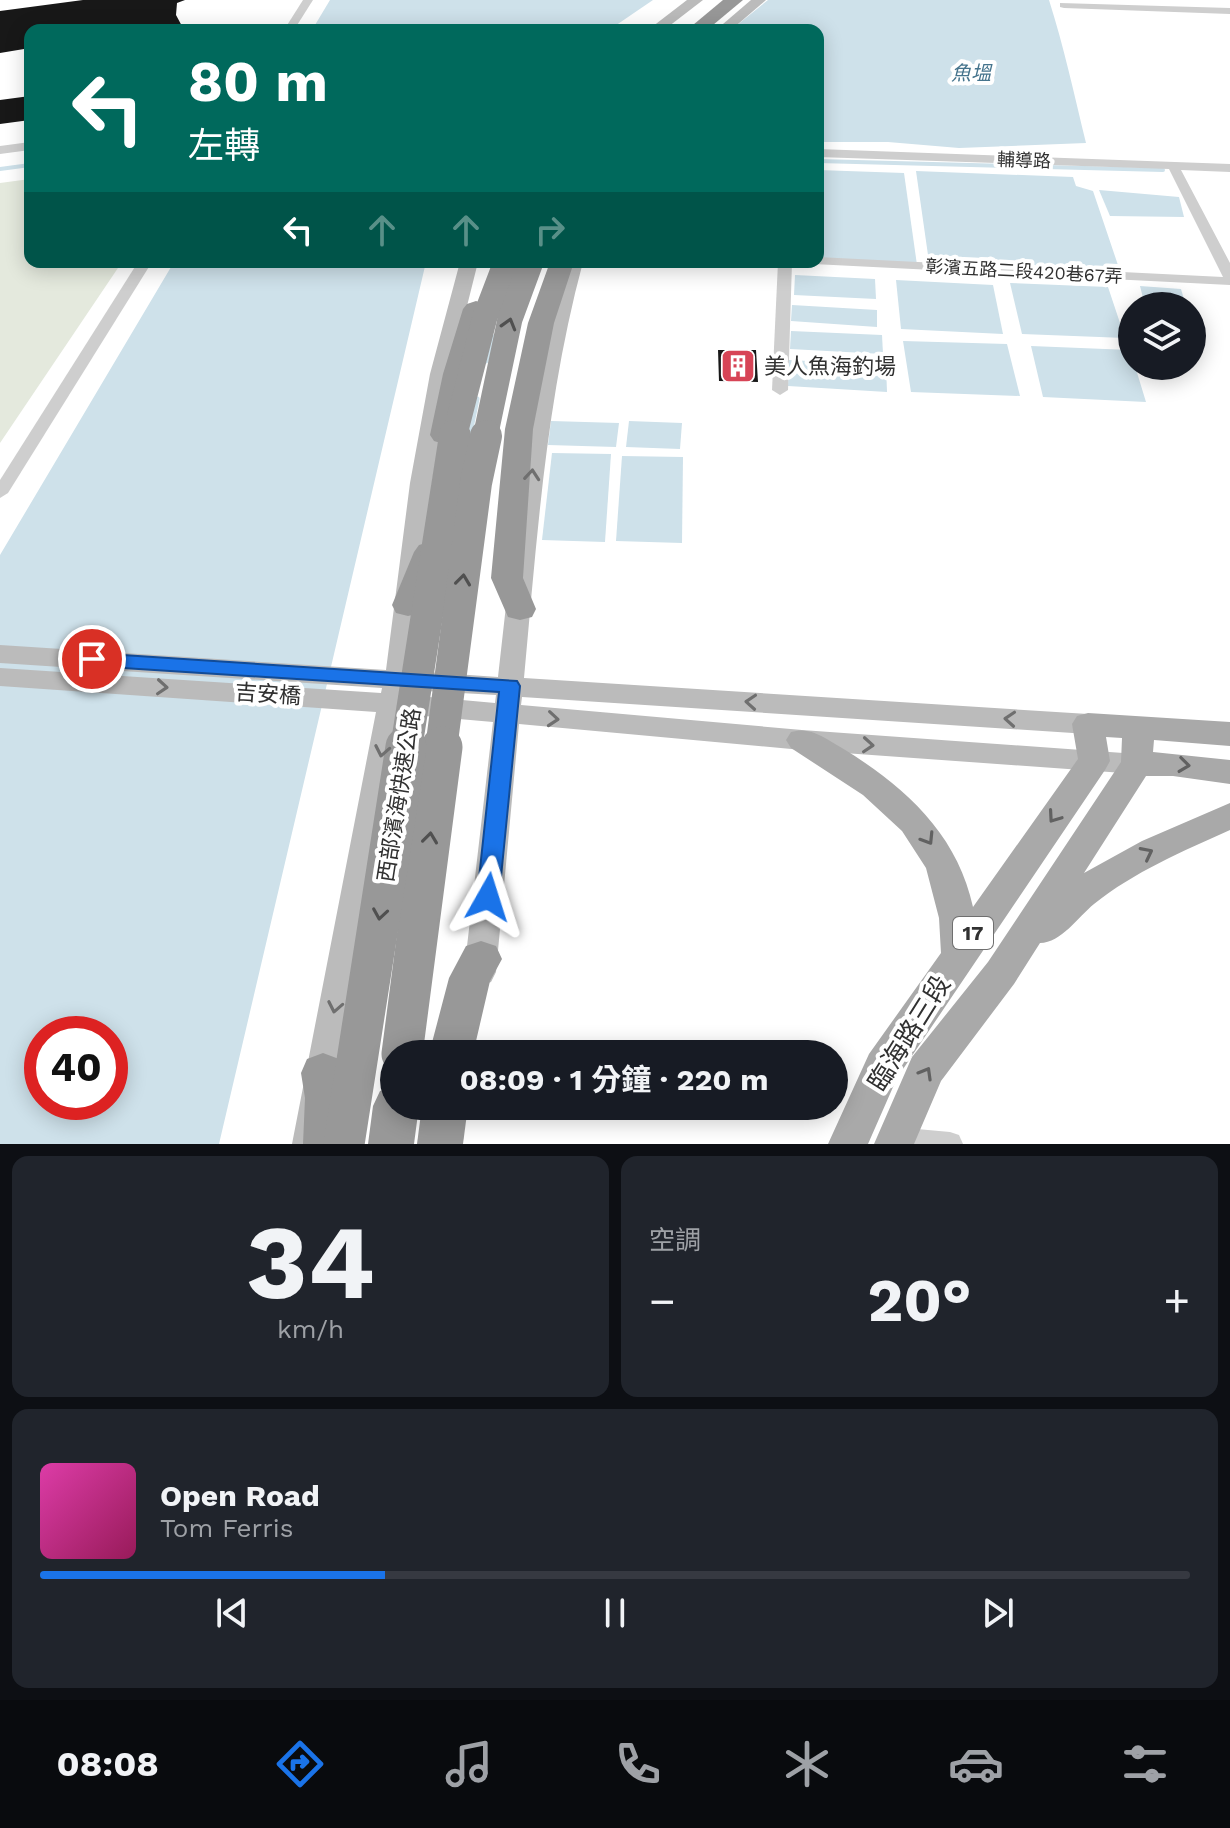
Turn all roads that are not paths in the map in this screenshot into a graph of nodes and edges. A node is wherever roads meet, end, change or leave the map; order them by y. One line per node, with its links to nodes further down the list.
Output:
1 (308, 0): 8 (street)
2 (696, 0): 9 (street)
3 (714, 0): 10 (highway)
4 (734, 0): 11 (highway)
5 (759, 0): 12 (street)
6 (1064, 5): 7 (street)
7 (1230, 11)
8 (293, 24)
9 (663, 24)
10 (684, 24)
11 (704, 24)
12 (730, 24)
13 (24, 147): 14 (street)
14 (0, 150)
15 (824, 153): 16 (street, 輔導路)
16 (1173, 166): 17 (street, 輔導路); 27 (street)
17 (1230, 168)
18 (824, 261): 27 (street, 彰濱五路二段420巷67弄)
19 (141, 268): 29 (street)
20 (467, 268): 30 (street)
21 (493, 268): 30 (highway)
22 (504, 268): 57 (highway, 西部濱海快速公路, one-way to 57, bridge)
23 (529, 268): 47 (highway, 西部濱海快速公路, one-way to 23, bridge)
24 (560, 268): 31 (highway)
25 (572, 268): 31 (street, one-way to 25)
26 (785, 268): 28 (street)
27 (1230, 278)
28 (780, 390)
29 (0, 493)
30 (408, 605): 35 (street)
31 (520, 609): 34 (street)
32 (0, 654): 35 (street, 吉安橋)
33 (0, 677): 35 (street, 吉安橋, one-way to 35)
34 (510, 686): 35 (street); 36 (street); 37 (street, one-way to 34)
35 (395, 691): 36 (street); 50 (street, one-way to 50)
36 (507, 715): 39 (street, one-way to 39); 45 (street)
37 (1088, 724): 40 (main road); 41 (main road)
38 (1230, 734): 40 (main road)
39 (802, 740): 41 (street, one-way to 41); 44 (main road, one-way to 44)
40 (1138, 746): 41 (street); 42 (main road, one-way to 42); 46 (main road, 臨海路三段 / 17)
41 (1094, 761): 44 (main road, 臨海路三段 / 17, one-way to 44)
42 (1230, 772)
43 (1230, 816): 46 (main road, one-way to 43)
44 (959, 953): 61 (main road, 臨海路三段 / 17)
45 (481, 959): 48 (highway); 49 (street)
46 (1001, 973): 54 (main road, 臨海路三段 / 17, one-way to 46)
47 (404, 1040)
48 (454, 1040)
49 (473, 1040)
50 (323, 1073): 55 (street); 56 (highway)
51 (394, 1120): 58 (highway)
52 (443, 1120): 59 (highway)
53 (465, 1120): 60 (street)
54 (895, 1142): 62 (street)
55 (309, 1144)
56 (326, 1144)
57 (344, 1144)
58 (391, 1144)
59 (440, 1144)
60 (463, 1144)
61 (848, 1144)
62 (950, 1144)

